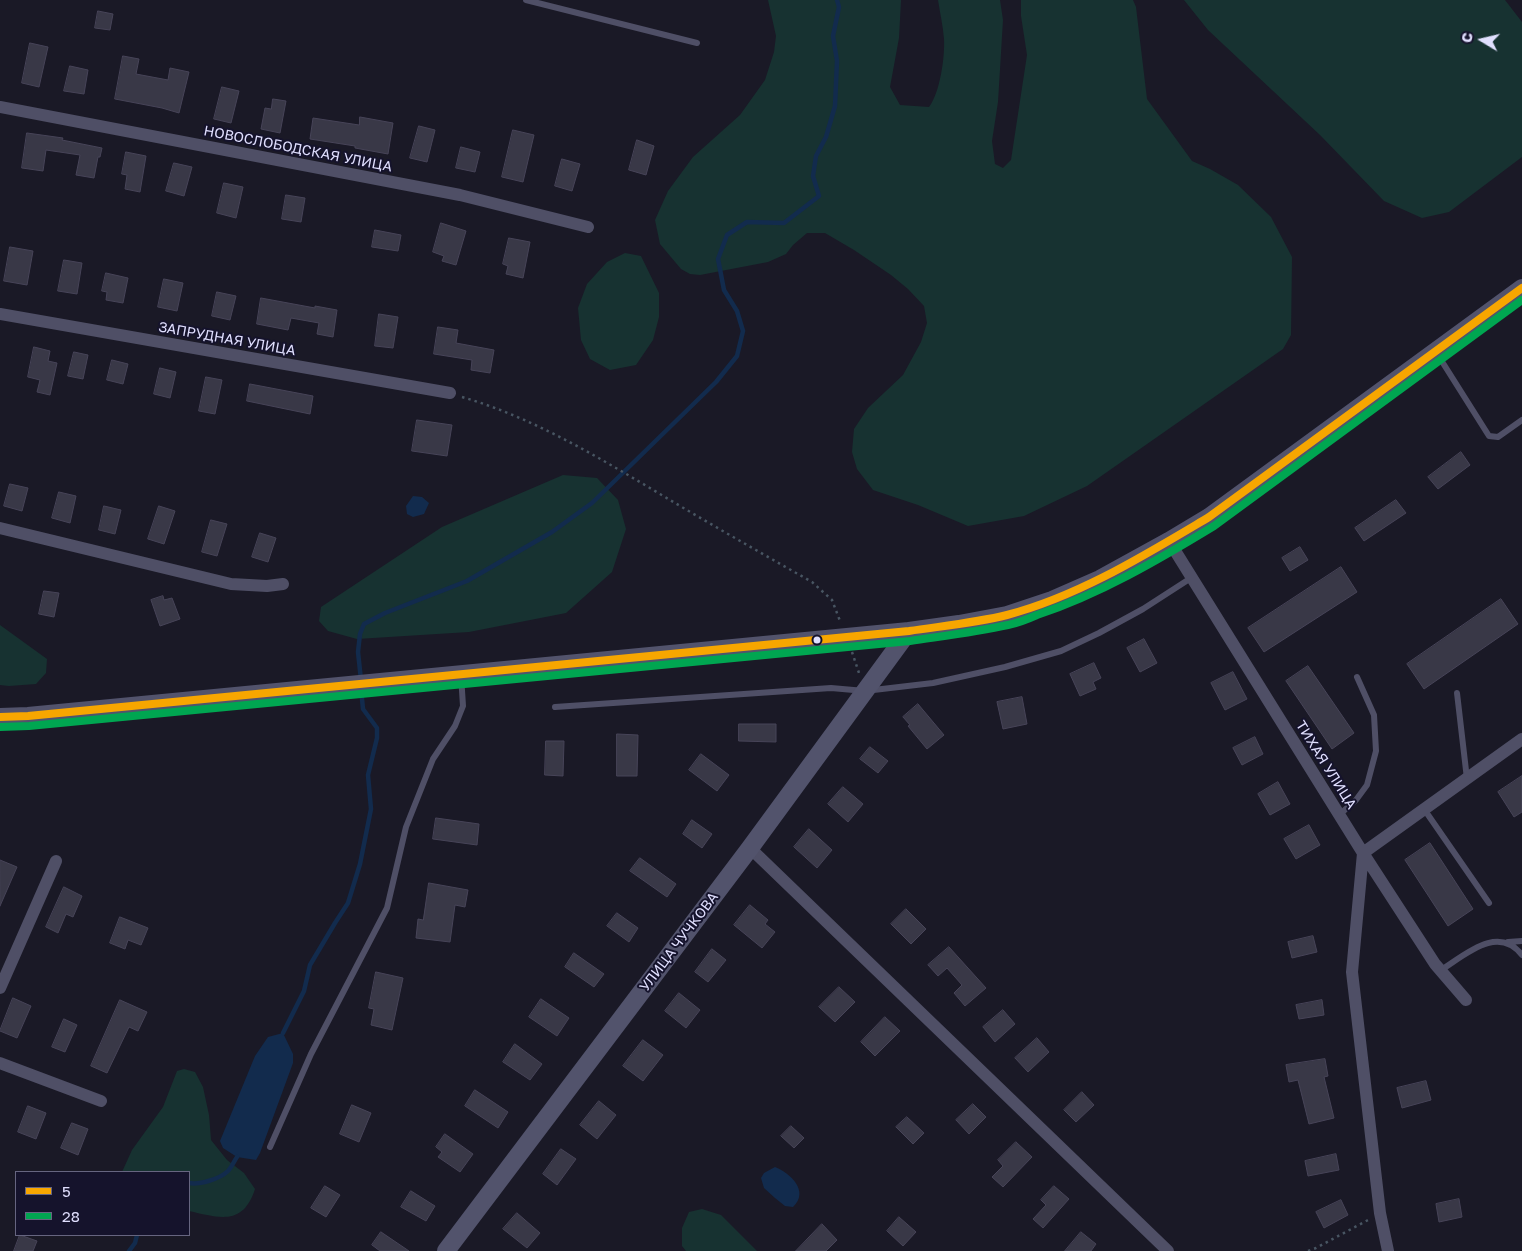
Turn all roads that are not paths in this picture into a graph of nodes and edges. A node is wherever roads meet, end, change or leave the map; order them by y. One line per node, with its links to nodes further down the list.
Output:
1 (526, 0): 2 (lane)
2 (697, 43)
3 (0, 107): 4 (street, НОВОСЛОБОДСКАЯ УЛИЦА)
4 (588, 227)
5 (1522, 288): 7 (main road)
6 (0, 314): 8 (street, ЗАПРУДНАЯ УЛИЦА)
7 (1436, 352): 9 (lane); 11 (main road)
8 (450, 393)
9 (1522, 420)
10 (0, 528): 13 (street)
11 (1168, 541): 12 (street, ТИХАЯ УЛИЦА); 14 (main road)
12 (1192, 578): 17 (lane); 24 (street, ТИХАЯ УЛИЦА)
13 (283, 584)
14 (909, 631): 15 (main road); 17 (main road, УЛИЦА ЧУЧКОВА)
15 (461, 676): 20 (main road); 37 (lane)
16 (1357, 676): 24 (lane)
17 (865, 691): 19 (lane); 25 (main road, УЛИЦА ЧУЧКОВА)
18 (1457, 693): 22 (lane)
19 (555, 707)
20 (0, 718)
21 (1522, 739): 22 (street)
22 (1467, 778): 23 (street)
23 (1424, 809): 26 (street); 28 (lane)
24 (1339, 815): 26 (street, ТИХАЯ УЛИЦА)
25 (750, 848): 38 (main road, УЛИЦА ЧУЧКОВА); 39 (street)
26 (1363, 853): 32 (street, ТИХАЯ УЛИЦА); 40 (street)
27 (56, 860): 33 (street)
28 (1489, 904)
29 (1522, 941): 30 (lane)
30 (1506, 942): 31 (lane); 32 (lane)
31 (1522, 954)
32 (1441, 970): 34 (street, ТИХАЯ УЛИЦА)
33 (0, 988)
34 (1466, 1000)
35 (0, 1063): 36 (street)
36 (101, 1101)
37 (270, 1148)
38 (446, 1251)
39 (1168, 1251)
40 (1388, 1251)

